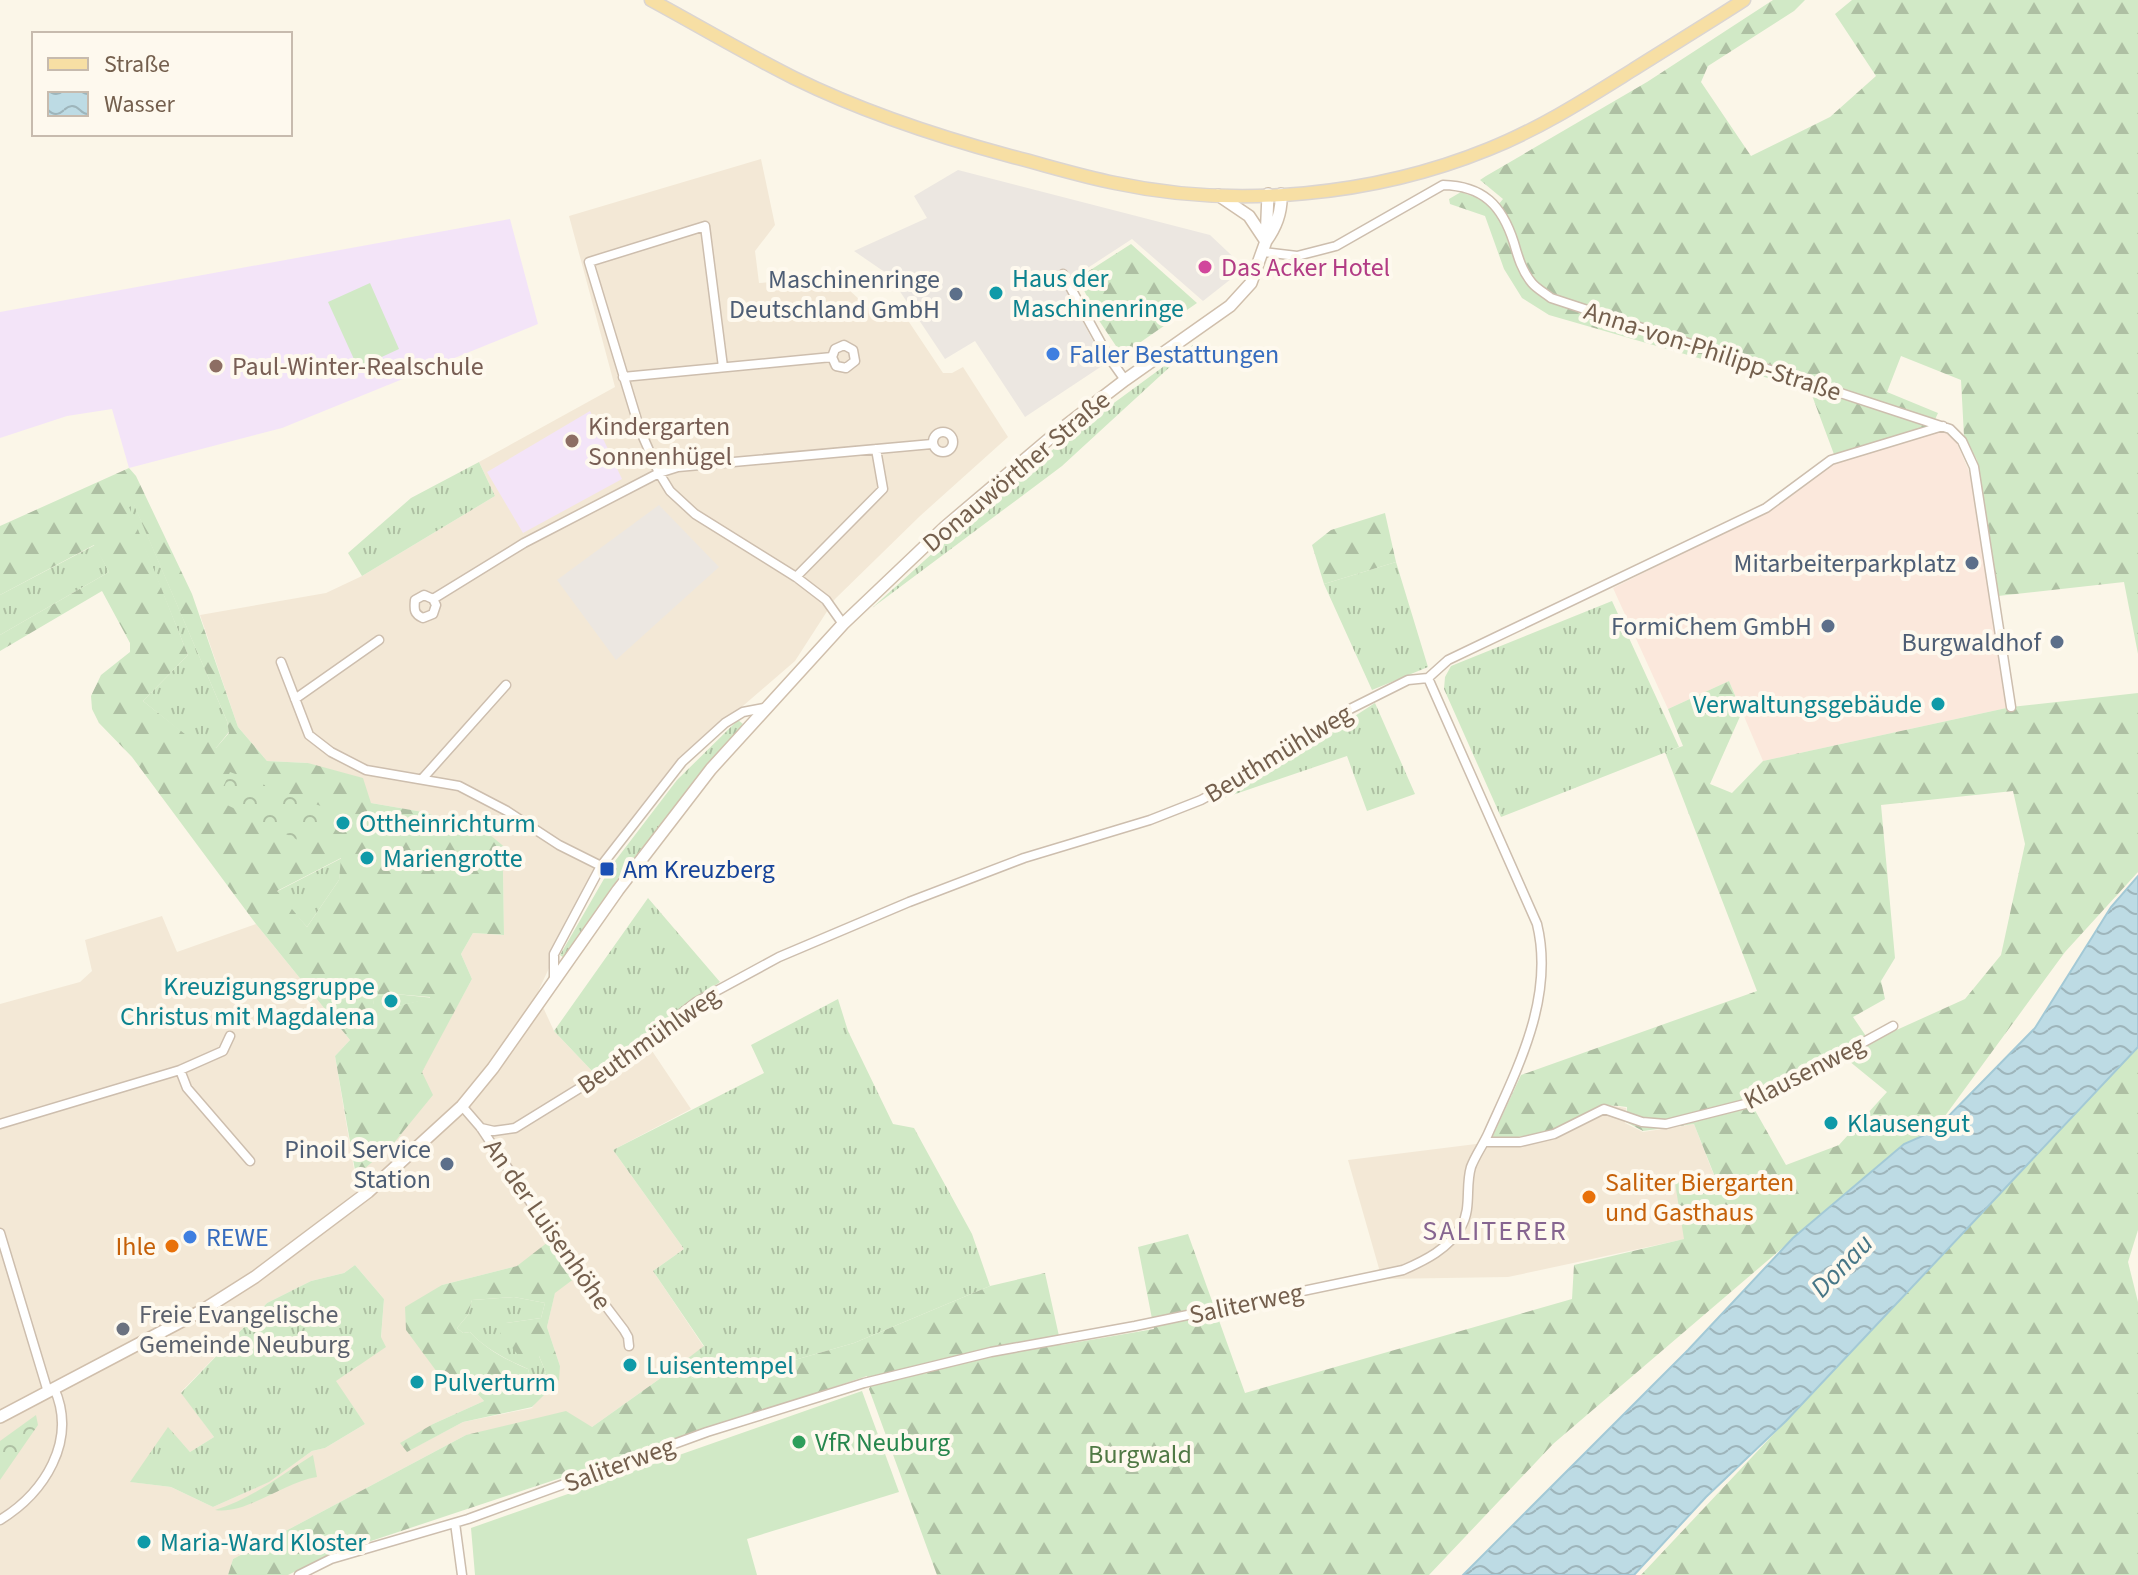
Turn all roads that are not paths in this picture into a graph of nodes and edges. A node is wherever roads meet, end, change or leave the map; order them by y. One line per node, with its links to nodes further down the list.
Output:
1 (651, 0): 3 (main road)
2 (1744, 0): 4 (main road)
3 (1217, 194): 4 (main road); 5 (main road)
4 (1275, 194): 5 (main road, Donauwörther Straße)
5 (1265, 246): 10 (main road, Donauwörther Straße); 11 (street, Anna-von-Philipp-Straße)
6 (1063, 274): 10 (street)
7 (832, 357): 8 (street)
8 (723, 367): 9 (street); 9 (street)
9 (623, 377): 14 (street)
10 (1125, 380): 17 (main road, Donauwörther Straße)
11 (1943, 426): 20 (street, Beuthmühlweg); 23 (street)
12 (932, 444): 13 (street)
13 (876, 449): 14 (street); 15 (street)
14 (659, 473): 15 (street); 16 (street)
15 (796, 577): 17 (street)
16 (433, 599)
17 (843, 624): 24 (main road, Donauwörther Straße)
18 (379, 640): 22 (street)
19 (281, 662): 22 (street)
20 (1428, 678): 33 (street, Beuthmühlweg); 34 (street, Saliterweg)
21 (506, 685): 25 (street)
22 (295, 699): 25 (street)
23 (2011, 707)
24 (764, 708): 26 (street, Donauwörther Straße); 27 (main road, Donauwörther Straße)
25 (423, 778): 26 (street)
26 (601, 866): 27 (street, Donauwörther Straße)
27 (554, 980): 31 (main road, Donauwörther Straße)
28 (1893, 1026): 34 (street, Klausenweg)
29 (230, 1036): 30 (street)
30 (180, 1070): 32 (street); 35 (street)
31 (462, 1106): 33 (street, An der Luisenhöhe); 38 (main road, Donauwörther Straße)
32 (0, 1124)
33 (481, 1128): 37 (street, An der Luisenhöhe)
34 (1485, 1142): 41 (street, Saliterweg)
35 (250, 1161)
36 (0, 1233): 38 (street)
37 (629, 1346)
38 (51, 1390): 39 (main road, Donauwörther Straße); 40 (street)
39 (0, 1417)
40 (0, 1520)
41 (455, 1523): 42 (street, Saliterweg); 43 (street)
42 (299, 1575)
43 (462, 1575)

